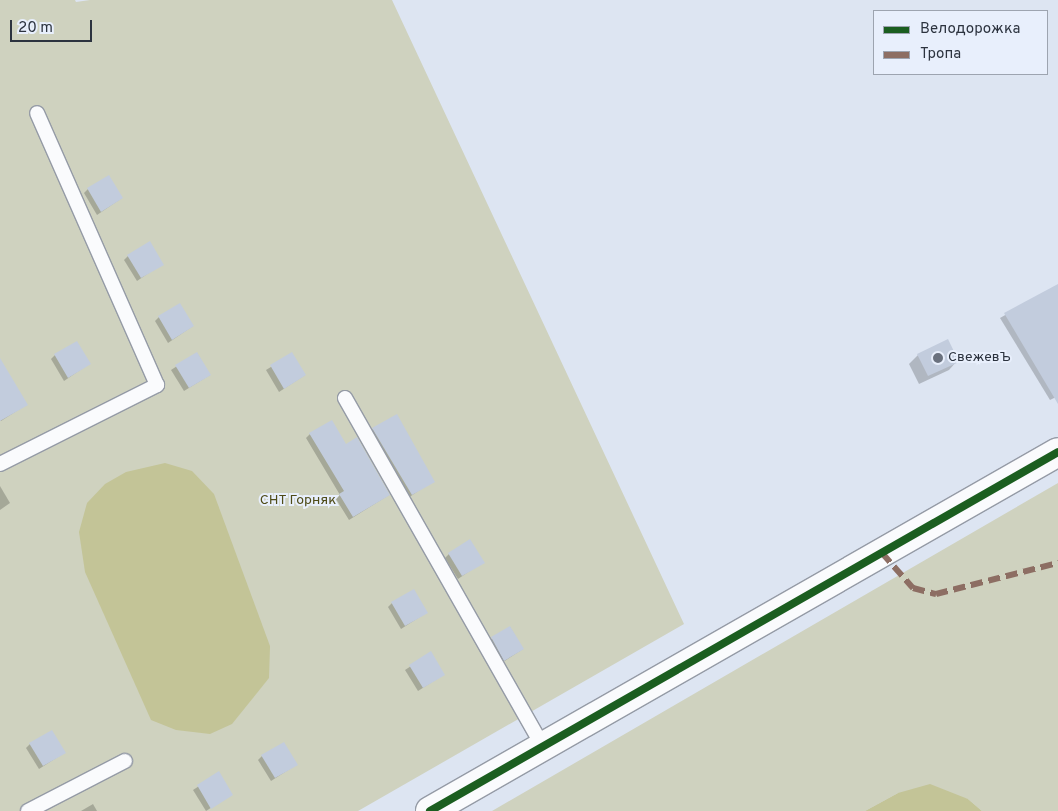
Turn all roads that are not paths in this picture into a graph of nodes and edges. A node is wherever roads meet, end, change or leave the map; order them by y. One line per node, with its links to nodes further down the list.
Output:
1 (37, 113): 4 (lane)
2 (345, 398): 5 (lane)
3 (1058, 452): 5 (street)
4 (0, 464)
5 (543, 747): 8 (street)
6 (125, 761): 7 (lane)
7 (28, 811)
8 (430, 811)

